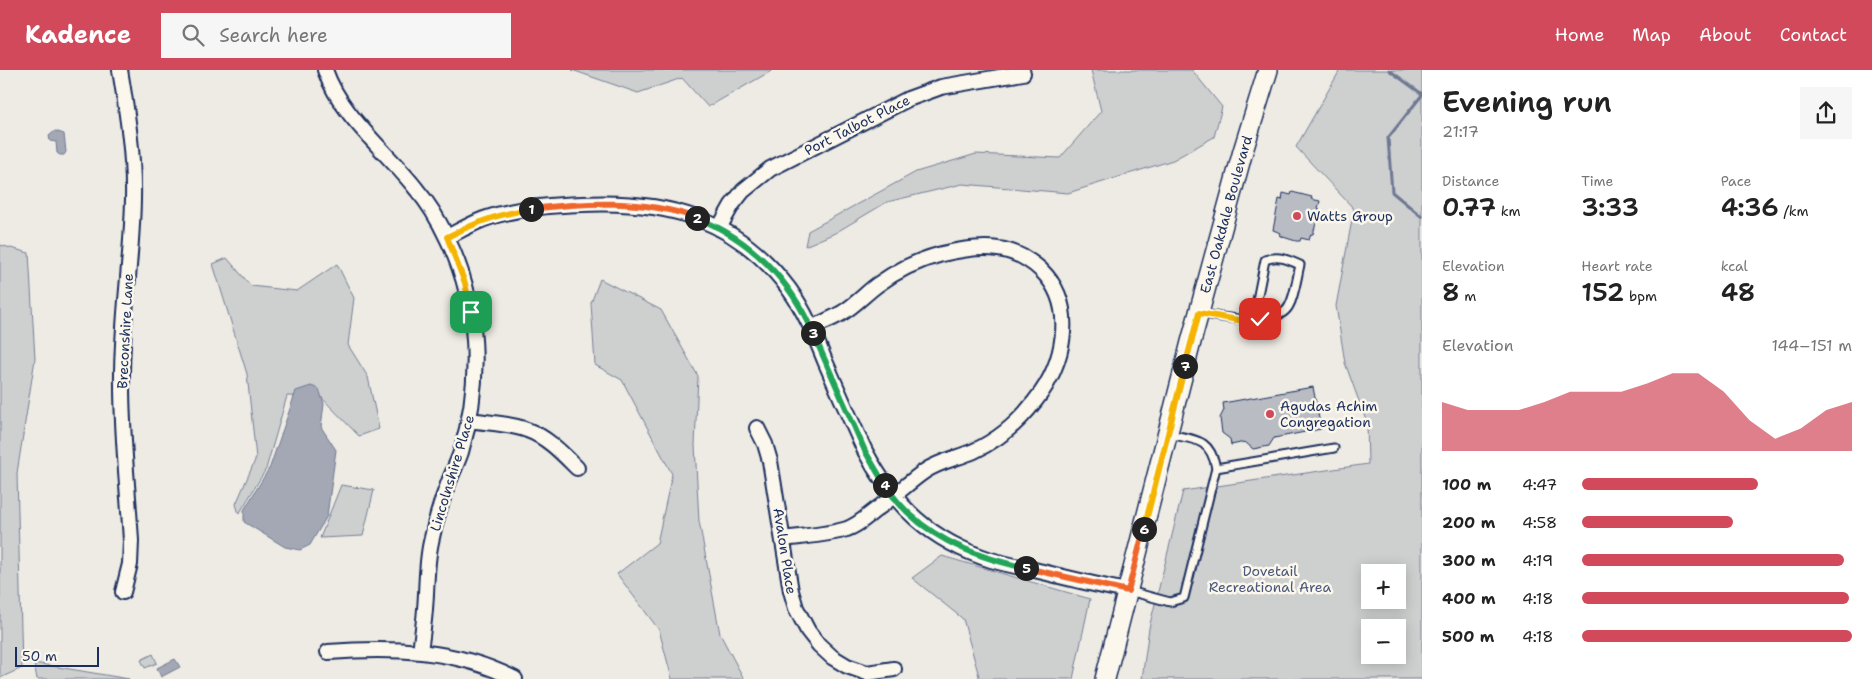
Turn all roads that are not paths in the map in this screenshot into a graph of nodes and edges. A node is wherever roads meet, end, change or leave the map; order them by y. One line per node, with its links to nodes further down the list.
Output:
1 (120, 70): 19 (street, Breconshire Lane)
2 (325, 70): 6 (street, Lincolnshire Place)
3 (1268, 70): 7 (main road, East Oakdale Boulevard)
4 (1023, 73): 5 (street, Port Talbot Place)
5 (718, 228): 6 (street); 9 (street)
6 (447, 237): 10 (street, Lincolnshire Place)
7 (1199, 313): 8 (lane); 12 (main road, East Oakdale Boulevard)
8 (1252, 320): 8 (lane)
9 (811, 328): 16 (street); 16 (street)
10 (470, 420): 14 (street); 20 (street, Lincolnshire Place)
11 (757, 428): 17 (street, Avalon Place)
12 (1168, 434): 15 (lane); 18 (main road, East Oakdale Boulevard)
13 (1334, 448): 15 (lane)
14 (577, 468)
15 (1216, 468): 18 (lane)
16 (894, 497): 17 (street); 18 (street)
17 (783, 538): 22 (street, Avalon Place)
18 (1128, 591): 24 (main road, East Oakdale Boulevard)
19 (123, 592)
20 (420, 651): 21 (street); 23 (street)
21 (328, 652)
22 (894, 669)
23 (515, 679)
24 (1105, 679)

